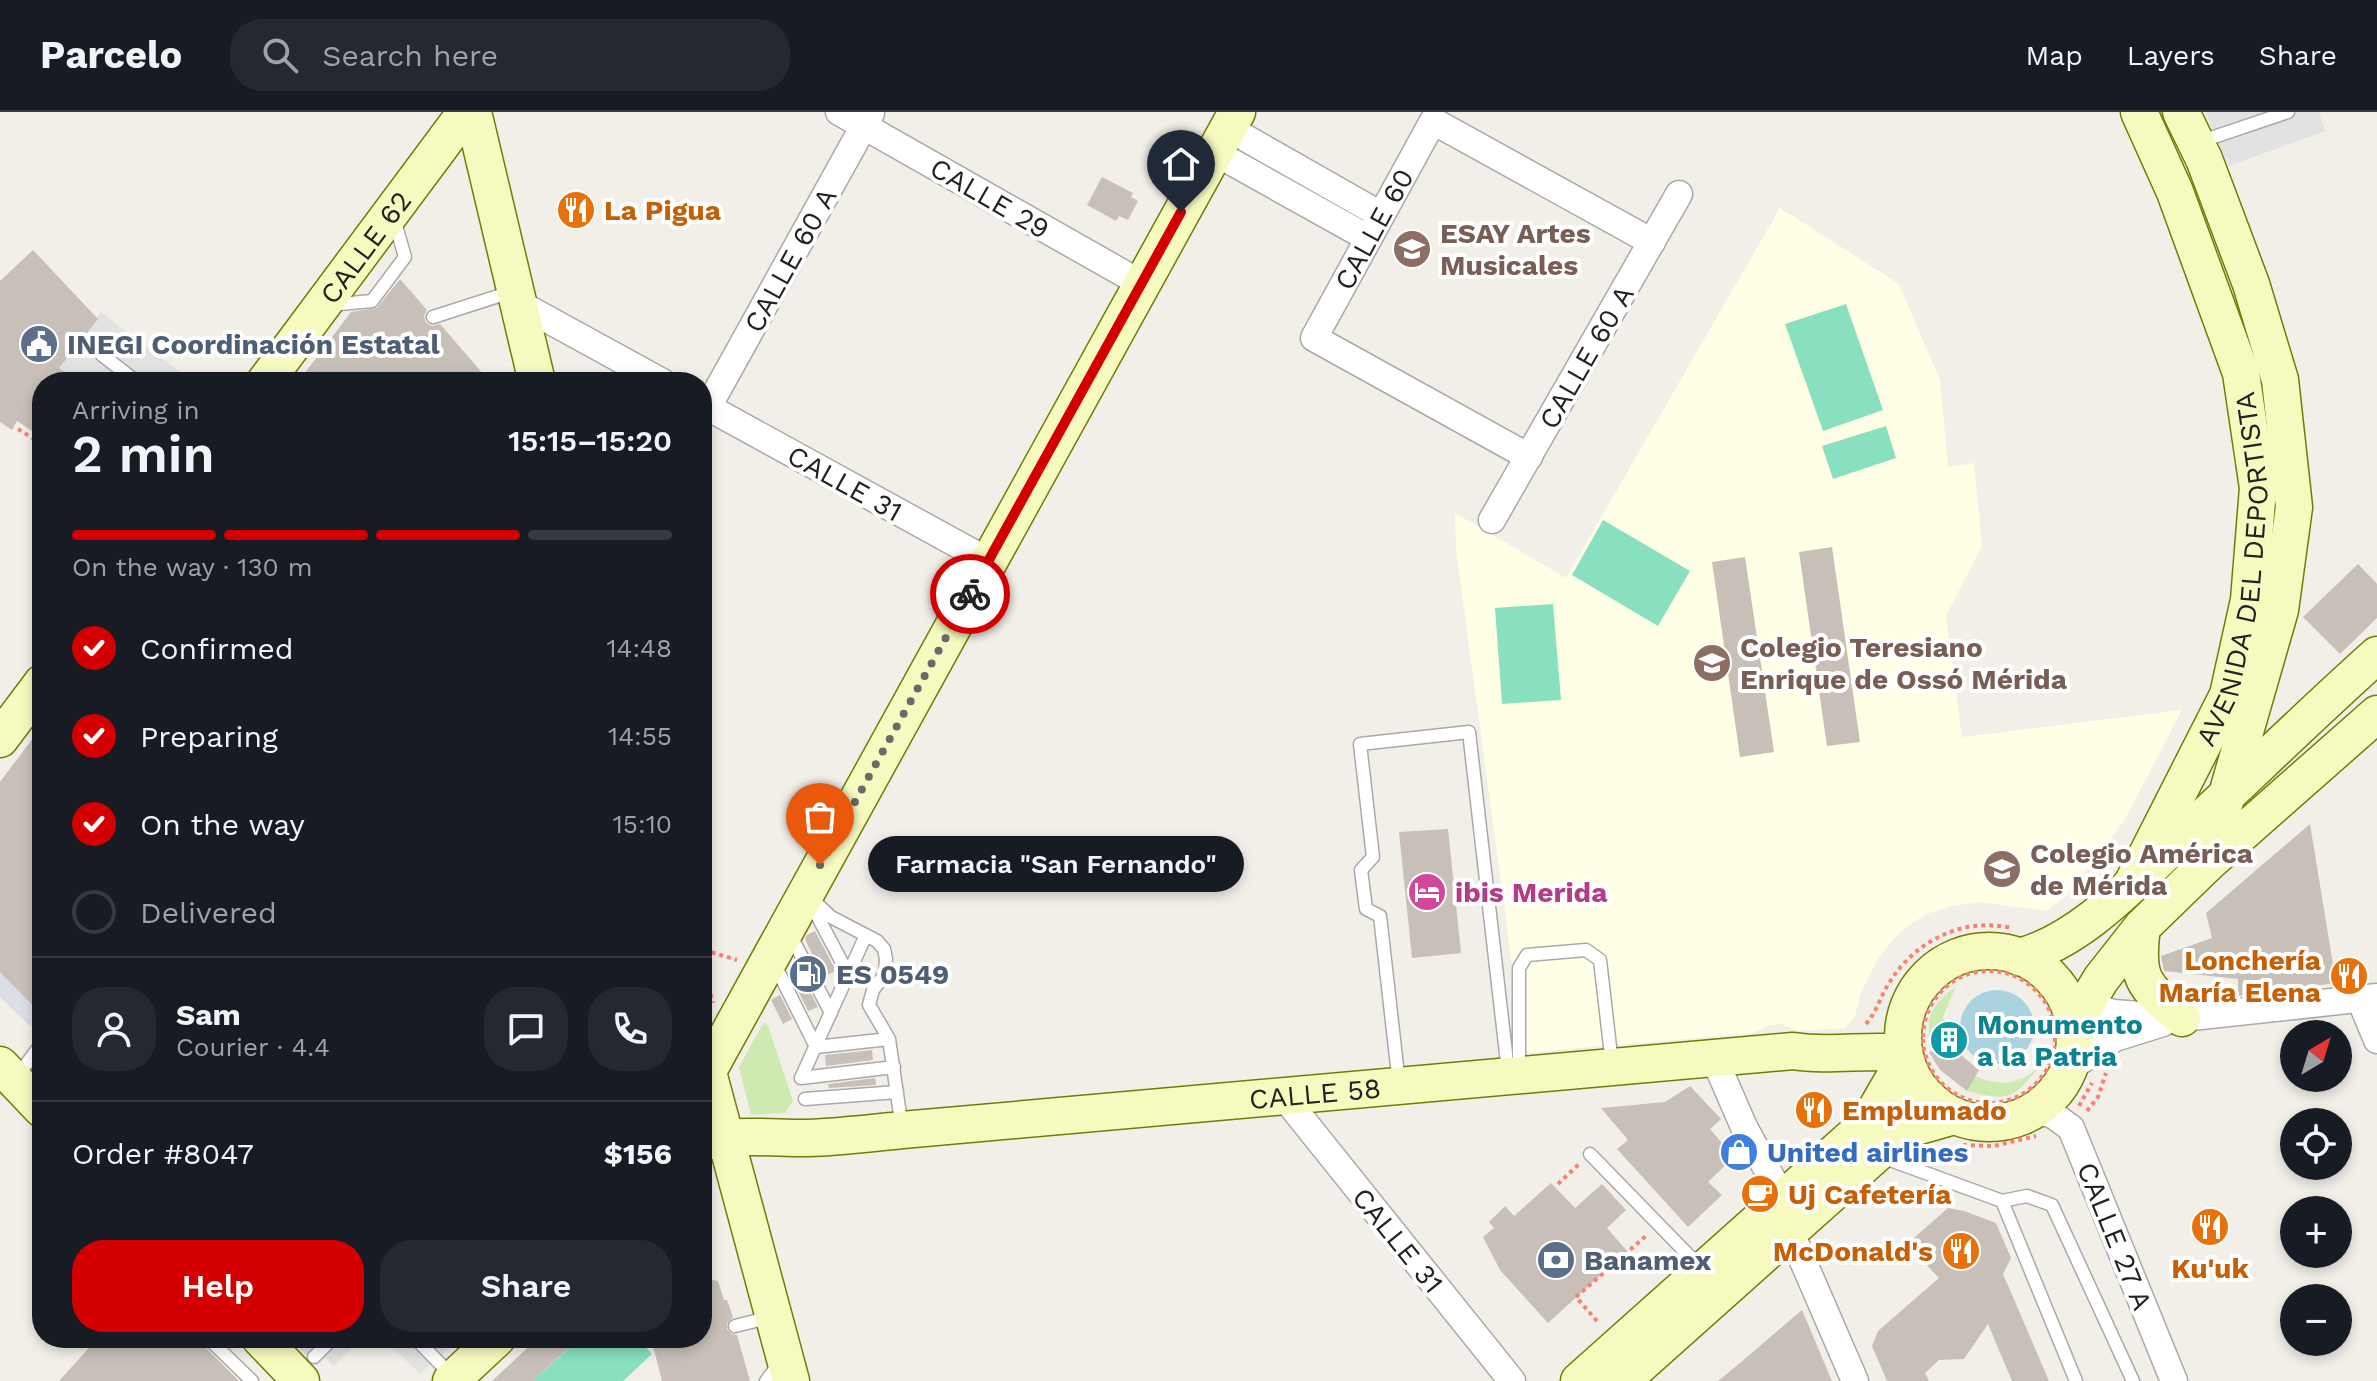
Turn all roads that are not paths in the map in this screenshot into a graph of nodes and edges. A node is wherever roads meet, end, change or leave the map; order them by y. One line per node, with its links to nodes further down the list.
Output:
1 (466, 112): 20 (main road, CALLE 62)
2 (473, 112): 15 (main road)
3 (839, 112): 6 (street, CALLE 29)
4 (2139, 112): 16 (main road, AVENIDA DEL DEPORTISTA)
5 (2288, 112): 7 (lane)
6 (867, 119): 13 (street, CALLE 29); 23 (street, CALLE 60 A)
7 (2189, 128): 14 (main road, AVENIDA DEL DEPORTISTA)
8 (1226, 131): 10 (street); 11 (street); 13 (main road)
9 (1679, 194): 12 (street, CALLE 60 A)
10 (1381, 215): 11 (street, CALLE 60); 12 (street, CALLE 60)
11 (1368, 238): 25 (street, CALLE 60)
12 (1652, 242): 25 (street, CALLE 60 A)
13 (1142, 284): 27 (main road)
14 (2251, 284): 16 (main road); 29 (main road, AVENIDA DEL DEPORTISTA)
15 (517, 297): 17 (lane); 21 (main road); 22 (street)
16 (2215, 301): 36 (main road, AVENIDA DEL DEPORTISTA)
17 (433, 317)
18 (102, 355): 19 (lane)
19 (124, 372)
20 (272, 372)
21 (530, 372)
22 (645, 372)
23 (712, 394)
24 (712, 410): 27 (street, CALLE 31)
25 (1529, 457): 26 (street, CALLE 60 A)
26 (1492, 520)
27 (988, 561): 37 (main road)
28 (2377, 655): 32 (main road)
29 (2268, 657): 32 (main road); 34 (main road, AVENIDA DEL DEPORTISTA)
30 (32, 696): 33 (main road)
31 (2377, 714): 35 (main road)
32 (2306, 719): 34 (main road)
33 (0, 739)
34 (2228, 795): 35 (main road, AVENIDA DEL DEPORTISTA); 36 (main road)
35 (2207, 864): 38 (main road)
36 (2132, 884): 40 (main road)
37 (805, 892): 39 (lane); 41 (main road); 42 (lane)
38 (2142, 927): 44 (main road); 46 (main road)
39 (866, 935): 42 (lane); 47 (lane)
40 (2019, 943): 44 (main road); 52 (main road)
41 (765, 947): 45 (lane); 49 (main road); 50 (lane)
42 (848, 974): 45 (lane)
43 (2368, 998): 46 (street); 48 (street)
44 (2075, 1008): 46 (street); 56 (main road)
45 (831, 1013): 50 (lane)
46 (2182, 1018): 56 (street)
47 (889, 1039): 50 (lane); 54 (lane)
48 (2377, 1040)
49 (712, 1047)
50 (816, 1047): 54 (lane)
51 (32, 1051): 57 (lane)
52 (1904, 1053): 53 (main road, CALLE 58); 65 (main road); 71 (main road)
53 (1714, 1058): 55 (main road, CALLE 58); 71 (street)
54 (894, 1067): 60 (lane)
55 (1612, 1067): 58 (main road, CALLE 58); 58 (lane)
56 (2070, 1068): 64 (main road)
57 (7, 1072): 61 (main road)
58 (1514, 1076): 59 (main road, CALLE 58); 59 (lane)
59 (1400, 1087): 62 (main road, CALLE 58)
60 (897, 1092): 63 (lane); 66 (lane)
61 (32, 1098)
62 (1285, 1098): 66 (main road, CALLE 58); 84 (street, CALLE 31)
63 (805, 1099)
64 (2036, 1110): 65 (main road); 90 (street, CALLE 27 A)
65 (1954, 1116): 69 (main road)
66 (902, 1130): 67 (main road, CALLE 58)
67 (714, 1138): 73 (main road)
68 (1590, 1154): 72 (lane)
69 (1875, 1155): 70 (lane); 71 (main road)
70 (2002, 1201): 88 (lane); 89 (lane)
71 (1787, 1215): 72 (main road); 86 (main road); 87 (street)
72 (1703, 1271): 85 (main road)
73 (774, 1316): 74 (lane); 81 (main road)
74 (735, 1326)
75 (218, 1348): 83 (lane)
76 (275, 1348): 80 (main road)
77 (325, 1348): 80 (lane)
78 (424, 1348): 82 (lane)
79 (486, 1348): 82 (main road)
80 (307, 1369)
81 (780, 1373)
82 (452, 1380)
83 (252, 1381)
84 (1512, 1381)
85 (1579, 1381)
86 (1622, 1381)
87 (1855, 1381)
88 (2076, 1381)
89 (2133, 1381)
90 (2174, 1381)

